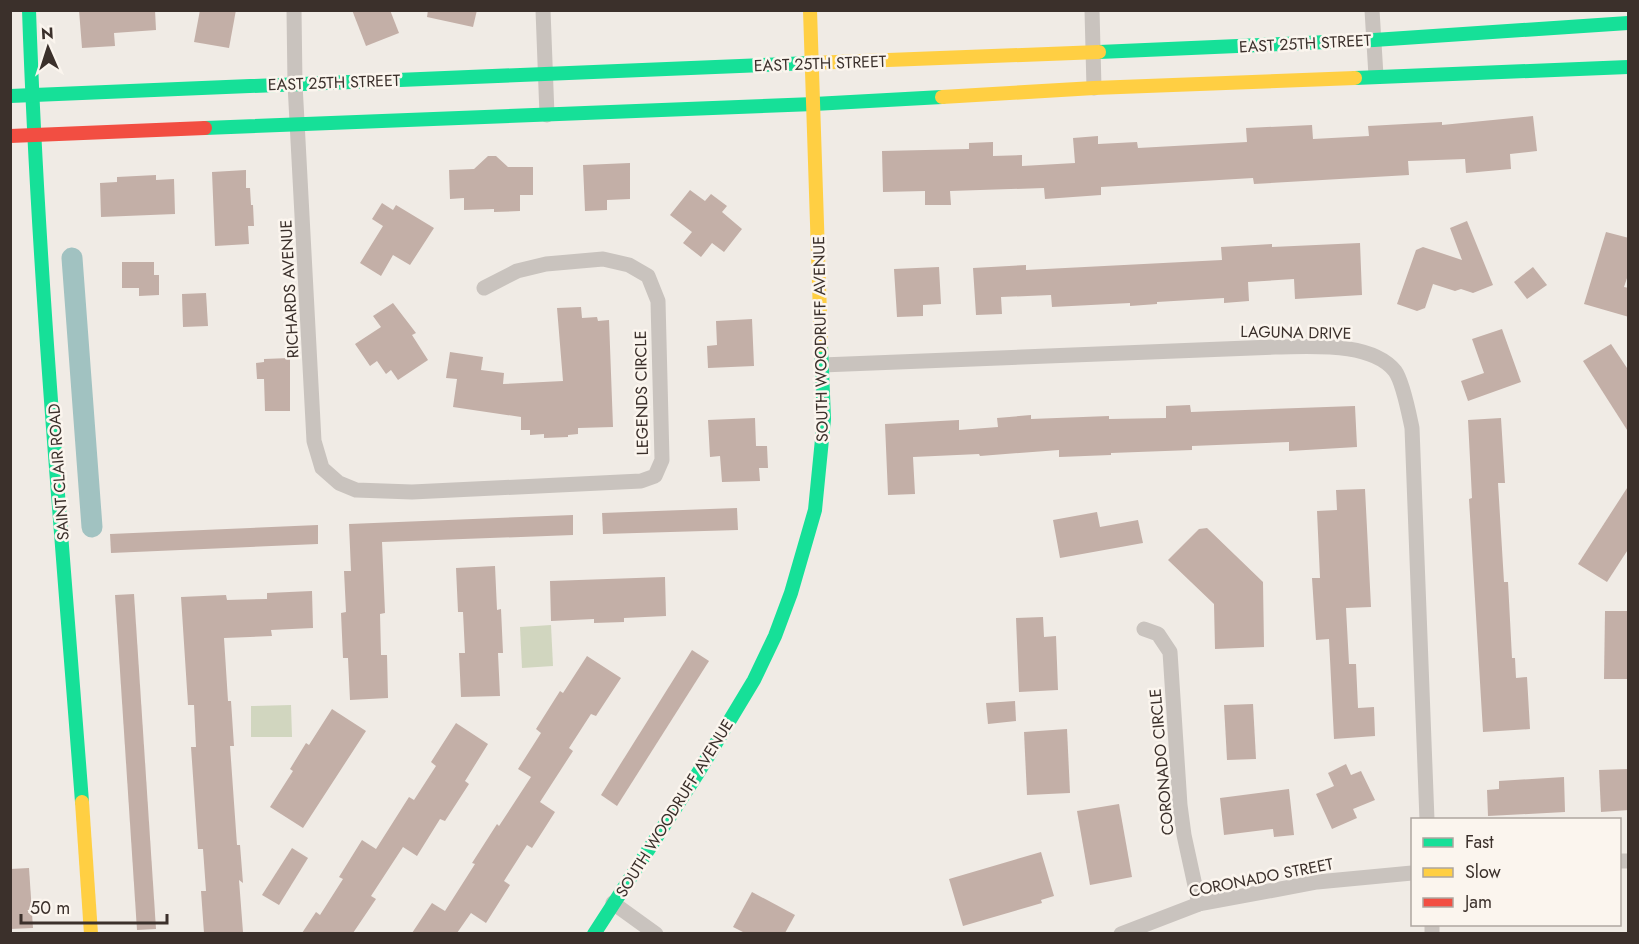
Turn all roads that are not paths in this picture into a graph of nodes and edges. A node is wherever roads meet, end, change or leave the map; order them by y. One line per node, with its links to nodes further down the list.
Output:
1 (29, 10): 16 (street, SAINT CLAIR ROAD)
2 (294, 10): 14 (street, RICHARDS AVENUE)
3 (543, 10): 12 (street)
4 (810, 10): 10 (street, SOUTH WOODRUFF AVENUE)
5 (1092, 10): 9 (street)
6 (1372, 10): 8 (street)
7 (1629, 24): 8 (street, EAST 25TH STREET)
8 (1374, 40): 9 (street, EAST 25TH STREET); 13 (street)
9 (1093, 52): 10 (street, EAST 25TH STREET); 15 (street)
10 (812, 63): 12 (street, EAST 25TH STREET); 18 (street, SOUTH WOODRUFF AVENUE)
11 (1629, 67): 13 (street)
12 (544, 74): 14 (street, EAST 25TH STREET); 19 (street)
13 (1376, 76): 15 (street)
14 (295, 84): 16 (street, EAST 25TH STREET); 20 (street, RICHARDS AVENUE)
15 (1094, 88): 18 (street)
16 (32, 95): 17 (street, EAST 25TH STREET); 21 (street, SAINT CLAIR ROAD)
17 (10, 96)
18 (814, 104): 19 (street); 24 (street, SOUTH WOODRUFF AVENUE)
19 (547, 115): 20 (street)
20 (299, 124): 21 (street); 25 (street, RICHARDS AVENUE)
21 (35, 135): 22 (street); 31 (street, SAINT CLAIR ROAD)
22 (10, 136)
23 (484, 288): 25 (street, LEGENDS CIRCLE)
24 (822, 365): 27 (street, LAGUNA DRIVE); 29 (street, SOUTH WOODRUFF AVENUE)
25 (412, 492)
26 (1144, 629): 30 (street, CORONADO CIRCLE)
27 (1427, 818)
28 (1411, 873): 30 (street, CORONADO STREET)
29 (614, 903): 32 (street, SOUTH WOODRUFF AVENUE); 33 (street)
30 (1199, 904): 34 (street, CORONADO STREET)
31 (91, 933)
32 (594, 933)
33 (656, 933)
34 (1121, 933)

